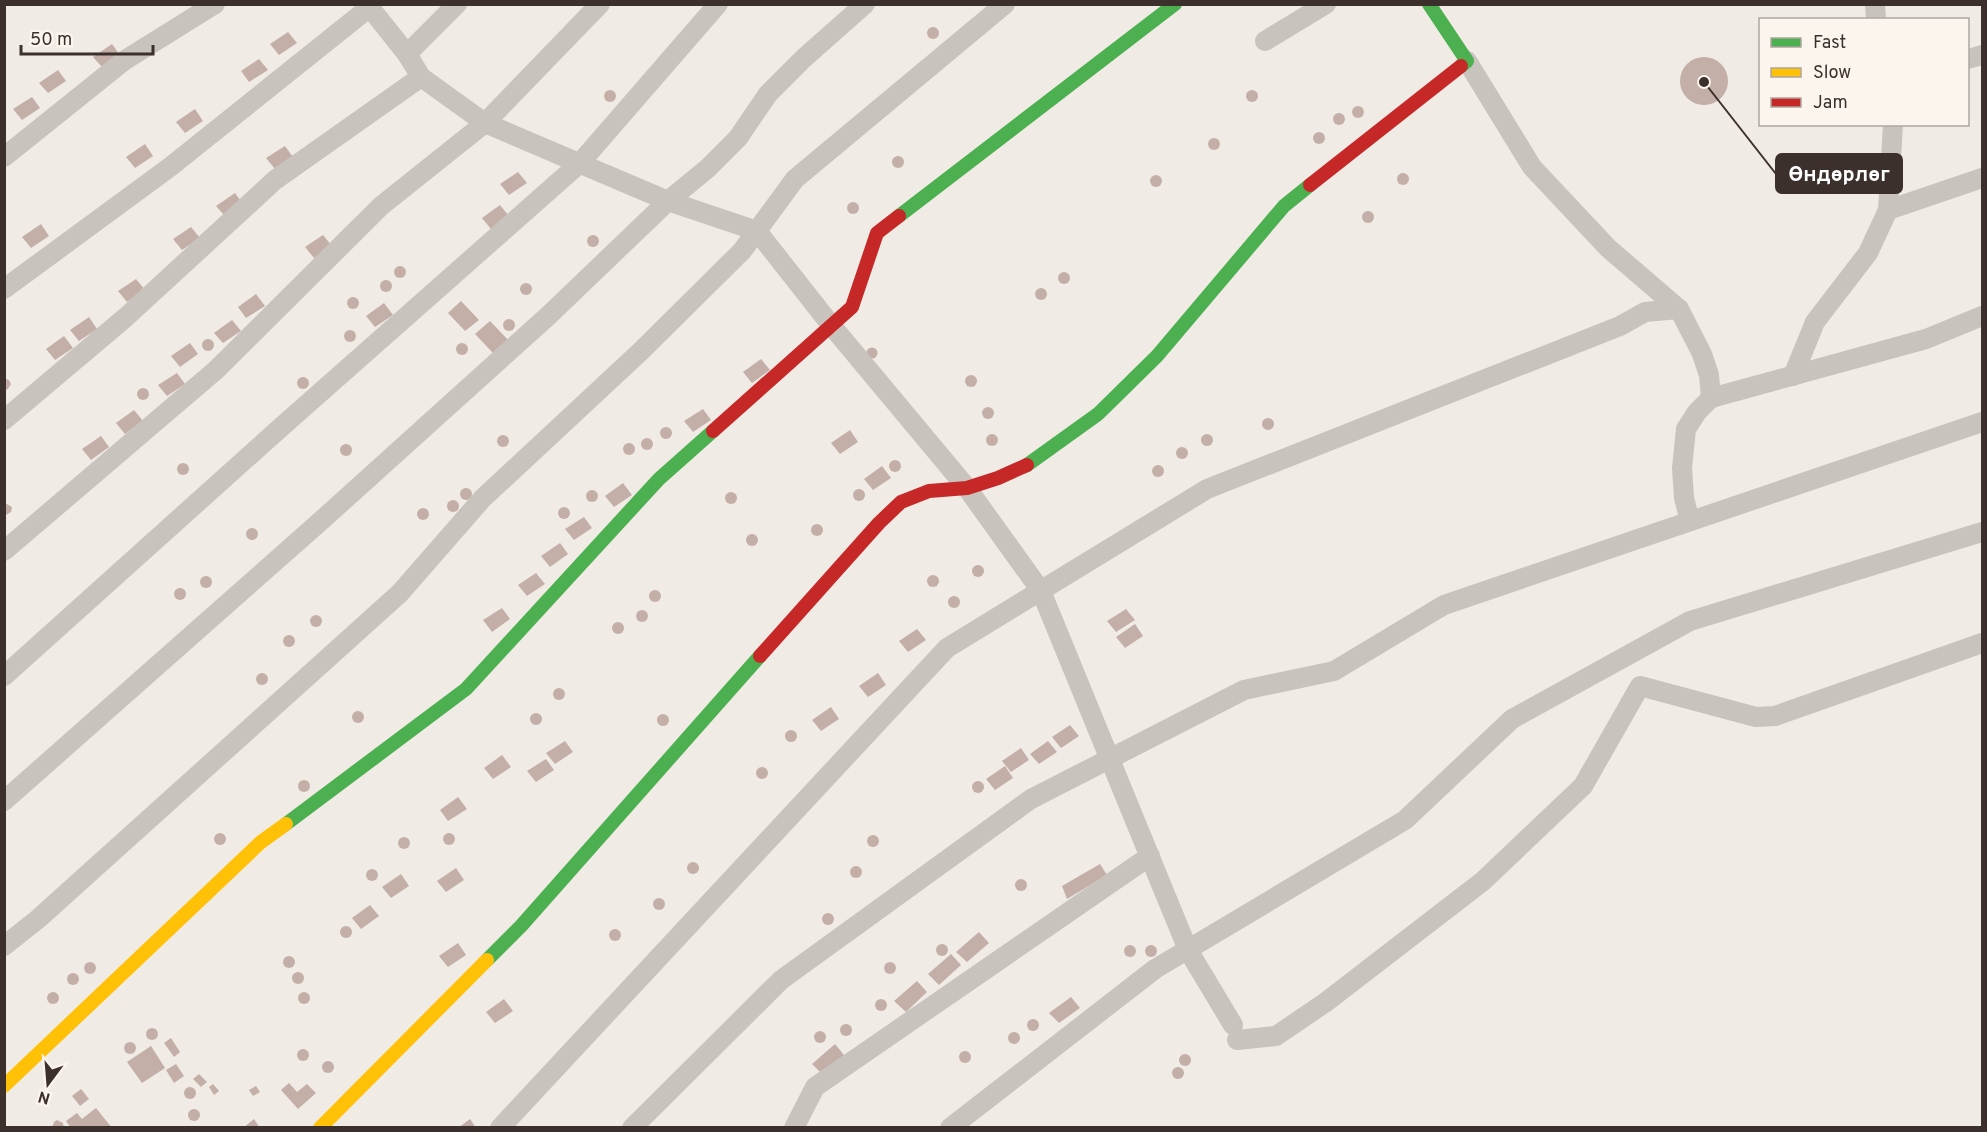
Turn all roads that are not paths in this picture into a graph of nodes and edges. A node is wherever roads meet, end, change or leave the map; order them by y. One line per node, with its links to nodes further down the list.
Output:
1 (215, 4): 17 (street)
2 (457, 4): 12 (street)
3 (600, 4): 15 (street)
4 (718, 4): 18 (street)
5 (865, 4): 20 (street)
6 (1005, 4): 22 (street)
7 (1176, 4): 26 (street)
8 (1326, 4): 11 (street)
9 (1429, 4): 13 (street)
10 (369, 6): 12 (street); 23 (street)
11 (1265, 41)
12 (407, 54): 14 (street)
13 (1467, 61): 24 (street); 31 (street)
14 (421, 77): 15 (street); 29 (street)
15 (485, 123): 18 (street); 34 (street)
16 (1893, 126): 21 (street)
17 (4, 157)
18 (580, 163): 20 (street); 37 (street)
19 (1983, 178): 21 (street)
20 (668, 201): 22 (street); 39 (street)
21 (1888, 210): 27 (street)
22 (757, 231): 26 (street); 41 (street)
23 (4, 289)
24 (1679, 309): 28 (street); 35 (street)
25 (1983, 316): 27 (street)
26 (831, 325): 31 (street); 43 (street)
27 (1793, 376): 28 (street)
28 (1711, 398): 32 (street)
29 (4, 420)
30 (1983, 422): 32 (street)
31 (967, 488): 35 (street); 44 (street)
32 (1690, 521): 38 (street)
33 (1983, 532): 42 (street)
34 (4, 551)
35 (1041, 591): 38 (street); 45 (street)
36 (1983, 643): 42 (street)
37 (4, 676)
38 (1110, 759): 40 (street); 46 (street)
39 (4, 801)
40 (1150, 856): 42 (street); 47 (street)
41 (4, 946)
42 (1188, 950): 48 (street)
43 (4, 1086)
44 (320, 1128)
45 (500, 1128)
46 (632, 1128)
47 (794, 1128)
48 (950, 1128)

